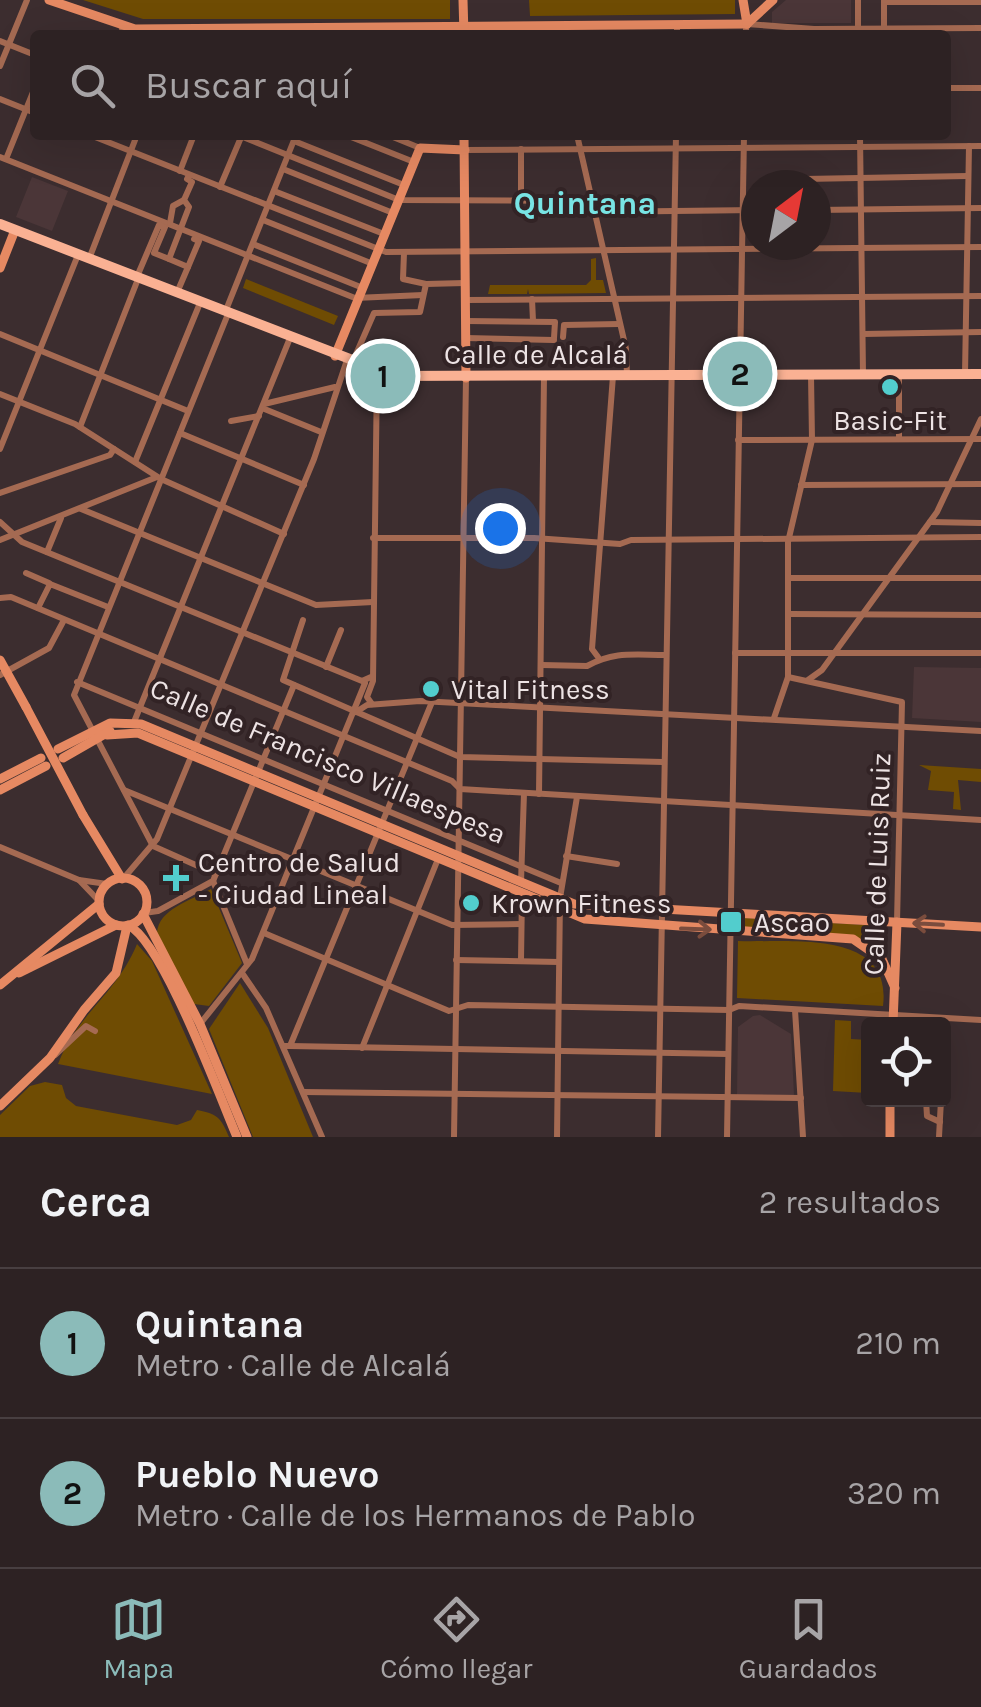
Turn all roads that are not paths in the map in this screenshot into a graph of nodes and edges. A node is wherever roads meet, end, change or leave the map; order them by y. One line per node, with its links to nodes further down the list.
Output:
1 (26, 0): 23 (street)
2 (49, 0): 10 (street)
3 (464, 0): 15 (street)
4 (743, 0): 9 (street)
5 (772, 0): 9 (street)
6 (858, 0): 19 (street)
7 (884, 1): 8 (street); 12 (street)
8 (981, 2)
9 (747, 24): 16 (street); 17 (street); 18 (street)
10 (121, 27): 13 (street); 14 (street)
11 (981, 28): 22 (street)
12 (884, 29): 20 (street); 21 (street)
13 (127, 30)
14 (152, 30)
15 (464, 30)
16 (677, 30)
17 (746, 30)
18 (797, 30)
19 (858, 30)
20 (875, 30)
21 (889, 30)
22 (940, 30)
23 (4, 43): 24 (street); 25 (street)
24 (30, 53)
25 (0, 66)
26 (951, 88): 27 (street)
27 (981, 88)
28 (0, 99): 30 (street)
29 (30, 100): 30 (street)
30 (26, 110): 31 (street); 57 (street)
31 (30, 111)
32 (102, 140): 55 (street)
33 (135, 140): 55 (street)
34 (192, 140): 61 (street)
35 (238, 140): 67 (street)
36 (251, 140): 56 (street)
37 (294, 140): 56 (street)
38 (299, 140): 66 (street)
39 (359, 140): 58 (street)
40 (400, 140): 49 (street)
41 (464, 140): 53 (street)
42 (577, 140): 52 (street)
43 (676, 140): 50 (street)
44 (744, 140): 51 (street)
45 (860, 140): 48 (street)
46 (969, 146): 47 (street); 48 (street); 63 (street)
47 (981, 146)
48 (860, 147): 51 (street); 64 (street)
49 (420, 148): 53 (street); 58 (street)
50 (676, 148): 51 (street); 52 (street); 82 (street)
51 (744, 148): 60 (street)
52 (577, 149): 54 (street); 74 (street)
53 (464, 150): 54 (street); 72 (street)
54 (520, 150): 73 (street)
55 (131, 152): 61 (street); 71 (street)
56 (288, 156): 59 (street); 70 (street)
57 (3, 158): 71 (street)
58 (414, 162): 66 (street)
59 (283, 169): 68 (street); 84 (street)
60 (743, 170)
61 (180, 171): 62 (street)
62 (188, 175): 67 (street); 69 (street)
63 (967, 176): 64 (street); 76 (street)
64 (860, 178): 65 (street); 78 (street)
65 (831, 179)
66 (405, 185): 70 (street)
67 (220, 187): 75 (street)
68 (274, 190): 75 (street); 90 (street)
69 (184, 200): 79 (street); 85 (street)
70 (399, 200): 72 (street); 84 (street)
71 (111, 201): 89 (street); 104 (street)
72 (465, 201): 73 (street); 102 (street)
73 (522, 201): 74 (street)
74 (589, 201): 83 (street)
75 (268, 206): 86 (street); 96 (street)
76 (965, 208): 77 (street); 78 (street); 92 (street)
77 (981, 208)
78 (861, 209): 81 (street); 94 (street)
79 (171, 210): 85 (street); 89 (street)
80 (741, 210): 82 (street)
81 (831, 210)
82 (675, 211): 83 (street); 98 (street)
83 (592, 212): 100 (street)
84 (394, 213): 90 (street)
85 (186, 216): 89 (street)
86 (262, 220): 91 (street); 106 (street)
87 (0, 224): 88 (main road, Calle de Alcalá)
88 (15, 230): 104 (main road, Calle de Alcalá); 108 (street)
89 (181, 230): 99 (street); 103 (street); 105 (street); 107 (street)
90 (385, 235): 96 (street)
91 (253, 244): 103 (street); 113 (street)
92 (966, 247): 93 (street); 94 (street); 115 (street)
93 (981, 247)
94 (862, 248): 95 (street); 117 (street)
95 (831, 249)
96 (378, 250): 101 (street); 106 (street)
97 (741, 250): 98 (street); 120 (street)
98 (674, 251): 100 (street); 119 (street)
99 (151, 252): 105 (street); 109 (street)
100 (602, 252): 102 (street); 118 (street)
101 (404, 253): 102 (street); 111 (street)
102 (465, 254): 110 (street)
103 (248, 256): 113 (street); 124 (street)
104 (83, 257): 109 (main road, Calle de Alcalá); 136 (street)
105 (169, 259): 107 (street)
106 (373, 264): 113 (street)
107 (188, 267): 112 (street)
108 (0, 268)
109 (139, 276): 123 (main road, Calle de Alcalá); 139 (street)
110 (465, 283): 111 (street); 122 (street)
111 (426, 284): 114 (street)
112 (179, 288)
113 (363, 295): 114 (street); 125 (street); 137 (street)
114 (423, 295): 125 (street)
115 (966, 296): 116 (street); 117 (street); 130 (street)
116 (981, 296)
117 (862, 297): 120 (street); 132 (street)
118 (612, 298): 119 (street); 121 (street); 128 (street)
119 (674, 298): 120 (street); 148 (street)
120 (740, 298): 149 (street)
121 (532, 299): 122 (street); 127 (street)
122 (466, 300): 126 (street)
123 (200, 302): 124 (main road, Calle de Alcalá); 153 (street)
124 (227, 313): 133 (main road, Calle de Alcalá); 156 (street)
125 (374, 314): 137 (street)
126 (466, 321): 127 (street); 134 (street)
127 (533, 322): 135 (street)
128 (619, 324): 135 (street); 147 (street)
129 (981, 332): 130 (street)
130 (966, 333): 132 (street); 141 (street)
131 (0, 334): 136 (street)
132 (863, 334): 144 (street)
133 (290, 338): 137 (main road, Calle de Alcalá); 155 (street)
134 (466, 338): 135 (street); 150 (street)
135 (557, 339)
136 (40, 350): 139 (street); 154 (street)
137 (345, 360): 138 (main road, Calle de Alcalá); 151 (street)
138 (378, 372): 150 (main road, Calle de Alcalá); 188 (street)
139 (101, 374): 153 (street); 159 (street)
140 (899, 374): 141 (main road, Calle de Alcalá); 144 (main road, Calle de Alcalá); 165 (street)
141 (965, 374): 142 (main road, Calle de Alcalá)
142 (981, 374)
143 (811, 375): 144 (main road, Calle de Alcalá); 149 (main road, Calle de Alcalá); 164 (street)
144 (863, 375)
145 (544, 376): 146 (main road, Calle de Alcalá); 150 (main road, Calle de Alcalá); 190 (street)
146 (613, 376): 147 (main road, Calle de Alcalá); 195 (street)
147 (627, 376): 148 (main road, Calle de Alcalá)
148 (671, 376): 149 (main road, Calle de Alcalá); 193 (street)
149 (739, 376): 163 (street)
150 (466, 378): 189 (street)
151 (336, 387): 155 (street); 160 (street)
152 (0, 394): 154 (street)
153 (161, 400): 156 (street); 169 (street)
154 (21, 402): 159 (street); 166 (street)
155 (262, 409): 158 (street); 160 (street); 168 (street)
156 (188, 411): 161 (street)
157 (981, 419): 162 (street)
158 (231, 421)
159 (80, 427): 167 (street)
160 (321, 432): 174 (street)
161 (180, 433): 168 (street); 170 (street)
162 (977, 439): 165 (street); 172 (street)
163 (738, 440): 164 (street); 192 (street)
164 (812, 440): 165 (street); 171 (street)
165 (898, 440)
166 (0, 449)
167 (114, 449): 169 (street); 175 (street)
168 (242, 458): 174 (street); 176 (street)
169 (135, 462): 170 (street)
170 (160, 478): 176 (street); 177 (street); 182 (street)
171 (801, 484): 172 (street); 194 (street)
172 (950, 484): 173 (street); 180 (street)
173 (981, 484)
174 (304, 485): 183 (street)
175 (0, 492)
176 (221, 508): 183 (street); 197 (street)
177 (81, 509): 178 (street); 182 (street)
178 (62, 517): 187 (street); 196 (street)
179 (0, 522): 187 (street)
180 (930, 522): 181 (street); 184 (street); 185 (street)
181 (981, 523)
182 (140, 533): 197 (street); 202 (street)
183 (284, 534): 204 (street)
184 (920, 536): 185 (street); 194 (street); 199 (street)
185 (950, 537): 186 (street)
186 (981, 537)
187 (14, 538): 191 (street); 196 (street)
188 (373, 538): 189 (street); 206 (street)
189 (464, 538): 190 (street); 237 (street)
190 (543, 538): 195 (street); 227 (street)
191 (0, 540)
192 (737, 541): 193 (street); 194 (street); 221 (street)
193 (668, 542): 195 (street); 223 (street)
194 (788, 542): 200 (street)
195 (600, 543): 224 (street)
196 (48, 552): 202 (street)
197 (201, 558): 204 (street); 209 (street)
198 (26, 574): 203 (street)
199 (890, 577): 200 (street); 201 (street); 211 (street)
200 (788, 578): 210 (street)
201 (981, 578)
202 (118, 582): 207 (street); 209 (street)
203 (50, 584): 207 (street); 208 (street)
204 (264, 584): 206 (street); 217 (street)
205 (0, 598): 208 (street)
206 (373, 602): 231 (street)
207 (108, 607): 216 (street)
208 (38, 608): 213 (street)
209 (181, 608): 217 (street); 225 (street)
210 (790, 614): 211 (street); 219 (street)
211 (862, 614): 212 (street); 220 (street)
212 (981, 615)
213 (64, 620): 216 (street); 229 (street)
214 (303, 620): 218 (street)
215 (341, 630): 228 (street)
216 (98, 633): 225 (street); 233 (street)
217 (243, 633): 218 (street); 234 (street)
218 (290, 652): 228 (street); 235 (street)
219 (791, 652): 220 (street); 221 (street); 230 (street)
220 (834, 652): 222 (street); 232 (street)
221 (735, 653): 244 (street)
222 (981, 653)
223 (666, 655): 224 (street); 243 (street)
224 (598, 656): 227 (street)
225 (160, 658): 234 (street); 240 (street)
226 (0, 660): 229 (street)
227 (542, 665): 239 (street)
228 (326, 667): 231 (street)
229 (3, 673): 278 (street, bridge)
230 (788, 677): 232 (street); 245 (street)
231 (368, 680): 238 (street); 242 (street)
232 (806, 680): 247 (street, Calle de Luis Ruiz)
233 (77, 682): 240 (street, Calle de Francisco Villaespesa); 251 (street)
234 (221, 685): 241 (street); 249 (street)
235 (294, 685): 241 (street); 242 (street)
236 (432, 702): 237 (street); 238 (street); 253 (street)
237 (462, 703): 239 (street); 256 (street)
238 (372, 704): 242 (street)
239 (540, 704): 243 (street); 258 (street)
240 (139, 707): 246 (street); 249 (street, Calle de Francisco Villaespesa)
241 (284, 710): 252 (street); 257 (street)
242 (356, 712): 252 (street); 253 (street)
243 (664, 712): 244 (street); 260 (street)
244 (735, 716): 245 (street); 272 (street)
245 (774, 719): 247 (street)
246 (134, 722): 250 (street, Calle de Francisco Villaespesa); 251 (street, Calle de Francisco Villaespesa); 254 (street, Calle de Francisco Villaespesa)
247 (903, 726): 248 (street); 275 (street, Calle de Luis Ruiz)
248 (981, 731)
249 (202, 733): 254 (street); 257 (street, Calle de Francisco Villaespesa)
250 (108, 735): 251 (street, Calle de Francisco Villaespesa); 254 (street, Calle de Francisco Villaespesa)
251 (93, 736): 255 (street); 264 (street)
252 (346, 736): 259 (street); 263 (street)
253 (418, 740): 256 (street); 259 (street)
254 (194, 751): 261 (street, Calle de Francisco Villaespesa); 261 (street, Calle de Francisco Villaespesa); 273 (street)
255 (61, 754)
256 (460, 757): 258 (street); 265 (street)
257 (264, 760): 261 (street); 263 (street, Calle de Francisco Villaespesa)
258 (539, 760): 260 (street); 268 (street)
259 (409, 762): 265 (street); 274 (street)
260 (663, 762): 270 (street)
261 (257, 778): 271 (street, Calle de Francisco Villaespesa); 279 (street)
262 (0, 779): 266 (street)
263 (325, 785): 271 (street); 274 (street, Calle de Francisco Villaespesa)
264 (122, 788): 273 (street); 281 (street)
265 (460, 789): 267 (street); 280 (street)
266 (0, 790)
267 (524, 793): 268 (street); 288 (street)
268 (539, 794): 269 (street)
269 (577, 797): 270 (street); 283 (street)
270 (663, 802): 272 (street); 301 (street)
271 (318, 803): 277 (street, Calle de Francisco Villaespesa); 277 (street, Calle de Francisco Villaespesa); 284 (street)
272 (733, 807): 275 (street); 305 (street)
273 (170, 808): 279 (street); 281 (street)
274 (388, 812): 277 (street); 280 (street, Calle de Francisco Villaespesa)
275 (901, 816): 276 (street); 306 (street, Calle de Luis Ruiz)
276 (981, 820)
277 (380, 829): 285 (street, Calle de Francisco Villaespesa); 286 (street, Calle de Francisco Villaespesa); 295 (street)
278 (91, 832): 290 (street); 294 (street)
279 (233, 834): 284 (street); 289 (street)
280 (459, 842): 286 (street); 288 (street, Calle de Francisco Villaespesa)
281 (153, 846): 289 (street); 290 (street)
282 (0, 847): 291 (street)
283 (566, 856): 287 (street); 293 (street)
284 (295, 859): 295 (street); 314 (street)
285 (438, 860): 286 (street, Calle de Francisco Villaespesa); 300 (street)
286 (458, 862): 292 (street, Calle de Francisco Villaespesa); 296 (street, Calle de Francisco Villaespesa); 309 (street)
287 (616, 864)
288 (521, 866): 292 (street); 293 (street, Calle de Francisco Villaespesa)
289 (214, 878): 302 (street); 319 (street)
290 (122, 879): 294 (street); 304 (street)
291 (79, 880): 294 (street); 299 (street)
292 (520, 882): 297 (street, Calle de Francisco Villaespesa)
293 (561, 883): 297 (street)
294 (108, 884): 299 (street)
295 (356, 885): 300 (street); 315 (street)
296 (522, 894): 298 (street, Calle de Francisco Villaespesa); 307 (street)
297 (560, 898): 298 (street, Calle de Francisco Villaespesa); 301 (street); 303 (street)
298 (535, 900): 303 (street, Calle de Francisco Villaespesa)
299 (99, 902): 308 (street); 320 (street)
300 (417, 910): 309 (street); 321 (street)
301 (662, 910): 305 (street); 311 (street)
302 (158, 911): 304 (street); 313 (street)
303 (560, 911): 311 (street, Calle de Francisco Villaespesa); 318 (street)
304 (144, 913): 308 (street); 313 (street)
305 (732, 913): 306 (street); 312 (street)
306 (897, 922): 310 (street, one-way to 306); 322 (street, Calle de Luis Ruiz)
307 (521, 924): 309 (street); 317 (street)
308 (122, 925): 320 (street); 332 (street); 340 (street)
309 (457, 926): 316 (street)
310 (981, 927)
311 (662, 928): 312 (street, Calle de Francisco Villaespesa, one-way to 312); 324 (street)
312 (730, 931): 322 (street, Calle de Francisco Villaespesa); 326 (street)
313 (152, 933): 332 (street)
314 (264, 933): 315 (street); 319 (street)
315 (326, 959): 321 (street); 334 (street)
316 (456, 960): 317 (street); 325 (street)
317 (521, 960): 318 (street)
318 (559, 962): 323 (street)
319 (244, 969): 332 (street); 334 (street)
320 (2, 983)
321 (386, 984): 325 (street); 335 (street)
322 (895, 988): 329 (street, Calle de Luis Ruiz)
323 (559, 1006): 324 (street); 325 (street); 337 (street)
324 (660, 1009): 326 (street); 338 (street)
325 (456, 1010): 336 (street)
326 (729, 1010): 327 (street); 339 (street)
327 (795, 1010): 328 (street); 346 (street)
328 (864, 1017)
329 (894, 1017)
330 (951, 1020): 331 (street)
331 (981, 1020)
332 (197, 1028): 353 (street); 354 (street)
333 (95, 1030): 340 (street)
334 (286, 1046): 335 (street); 341 (street)
335 (362, 1048): 336 (street)
336 (455, 1049): 337 (street); 342 (street)
337 (558, 1051): 338 (street); 343 (street)
338 (660, 1052): 339 (street); 344 (street)
339 (728, 1054): 345 (street)
340 (50, 1058): 347 (street)
341 (303, 1092): 342 (street); 355 (street)
342 (455, 1092): 343 (street); 356 (street)
343 (558, 1096): 344 (street); 357 (street)
344 (660, 1097): 345 (street); 358 (street)
345 (727, 1098): 346 (street); 359 (street)
346 (800, 1098): 360 (street)
347 (0, 1106)
348 (890, 1107): 352 (street)
349 (926, 1107): 351 (street)
350 (941, 1107): 351 (street)
351 (940, 1122): 361 (street)
352 (889, 1136)
353 (236, 1137)
354 (247, 1137)
355 (322, 1137)
356 (454, 1137)
357 (557, 1137)
358 (658, 1137)
359 (727, 1137)
360 (803, 1137)
361 (938, 1137)

